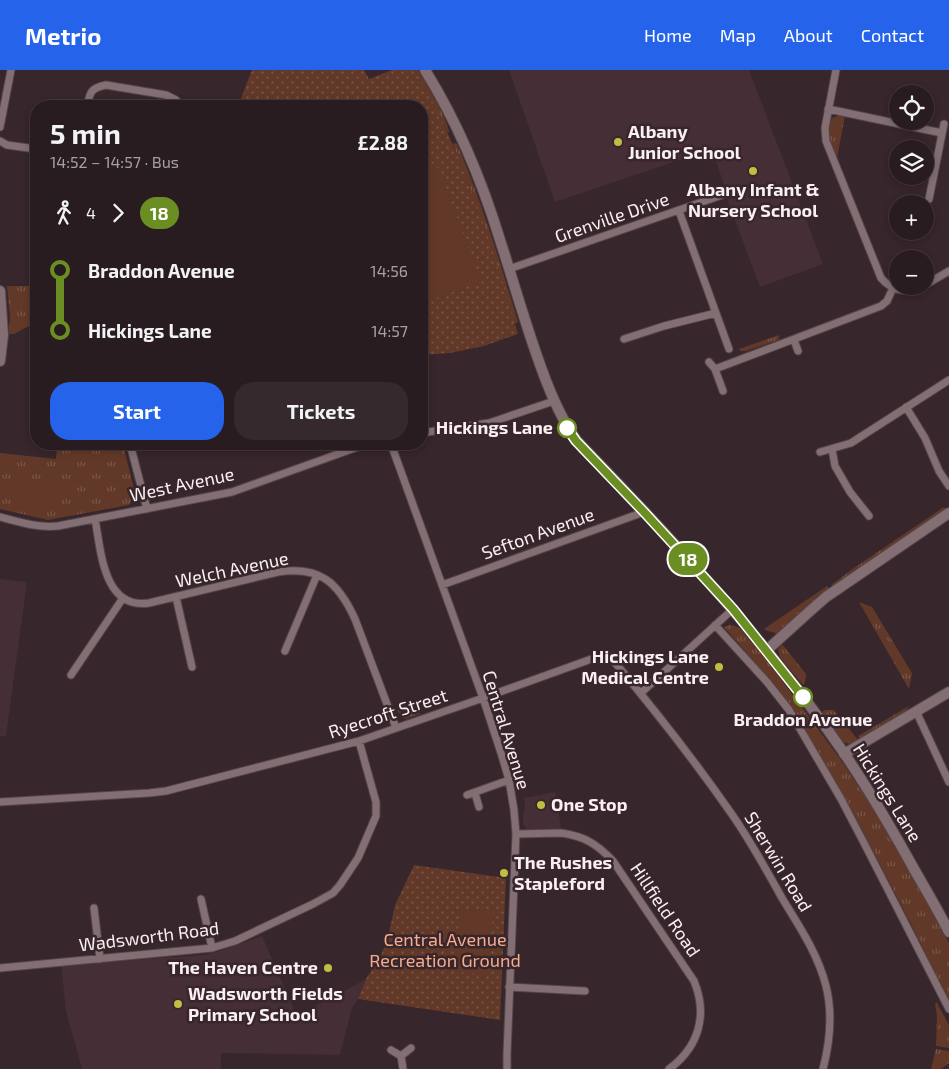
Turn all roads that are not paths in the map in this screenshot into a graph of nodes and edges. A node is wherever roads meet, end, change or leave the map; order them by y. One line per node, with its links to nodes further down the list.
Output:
1 (11, 70): 8 (street)
2 (426, 70): 15 (main road, Hickings Lane)
3 (836, 70): 6 (street)
4 (88, 100): 5 (street)
5 (176, 100)
6 (828, 109): 9 (street); 18 (street)
7 (944, 124): 9 (street)
8 (0, 127)
9 (942, 134): 12 (street)
10 (0, 142): 11 (street)
11 (30, 149)
12 (934, 172)
13 (725, 194): 14 (street, Grenville Drive)
14 (679, 211): 15 (street, Grenville Drive); 21 (street)
15 (509, 269): 31 (main road, Hickings Lane)
16 (949, 271): 17 (street)
17 (934, 280)
18 (889, 285)
19 (0, 291): 26 (main road)
20 (890, 295): 23 (street)
21 (716, 313): 22 (street); 24 (street)
22 (624, 339)
23 (794, 340): 25 (street); 28 (street)
24 (729, 349)
25 (798, 351)
26 (0, 361)
27 (710, 362): 28 (street)
28 (715, 369): 30 (street)
29 (949, 380): 32 (street)
30 (723, 390)
31 (554, 401): 33 (street); 43 (main road, Hickings Lane)
32 (906, 407): 34 (street); 39 (street)
33 (428, 432)
34 (832, 449): 38 (street); 41 (street)
35 (132, 450): 42 (street)
36 (347, 450): 42 (street, West Avenue)
37 (393, 450): 49 (street, Central Avenue)
38 (820, 452)
39 (949, 486)
40 (867, 499): 41 (street)
41 (859, 504): 45 (street)
42 (147, 509): 47 (street, West Avenue)
43 (644, 512): 49 (street, Sefton Avenue); 52 (main road, Hickings Lane)
44 (949, 513): 54 (main road)
45 (869, 516)
46 (0, 517): 47 (street, West Avenue)
47 (95, 519): 51 (street)
48 (317, 575): 50 (street, Welch Avenue); 55 (street); 62 (street, Welch Avenue)
49 (442, 585): 60 (street, Central Avenue)
50 (176, 597): 51 (street, Welch Avenue); 56 (street)
51 (123, 598): 57 (street)
52 (733, 609): 53 (street); 54 (main road, Hickings Lane)
53 (715, 625): 59 (street); 80 (street)
54 (767, 650): 64 (main road, Hickings Lane)
55 (285, 651)
56 (192, 667)
57 (71, 675)
58 (949, 692): 61 (main road)
59 (641, 693): 60 (street, Ryecroft Street); 87 (street, Sherwin Road)
60 (483, 698): 62 (street, Ryecroft Street); 65 (street, Central Avenue)
61 (916, 711): 64 (main road); 66 (street)
62 (396, 728): 63 (street, Ryecroft Street)
63 (359, 741): 69 (street, Ryecroft Street); 75 (street, Wadsworth Road)
64 (844, 754): 74 (main road, Hickings Lane)
65 (509, 780): 67 (street); 71 (street, Central Avenue)
66 (949, 782)
67 (475, 792): 68 (street); 70 (street)
68 (467, 796)
69 (0, 802)
70 (479, 807)
71 (516, 834): 78 (street, Central Avenue); 86 (street, Hillfield Road)
72 (201, 898): 75 (street)
73 (94, 908): 76 (street)
74 (949, 932)
75 (212, 948): 76 (street, Wadsworth Road)
76 (100, 959): 77 (street, Wadsworth Road)
77 (0, 968)
78 (509, 987): 79 (street); 85 (street, Central Avenue)
79 (585, 991)
80 (949, 1009)
81 (411, 1048): 83 (street)
82 (391, 1050): 83 (street)
83 (401, 1056): 84 (street)
84 (403, 1069)
85 (507, 1069)
86 (669, 1069)
87 (823, 1069)

